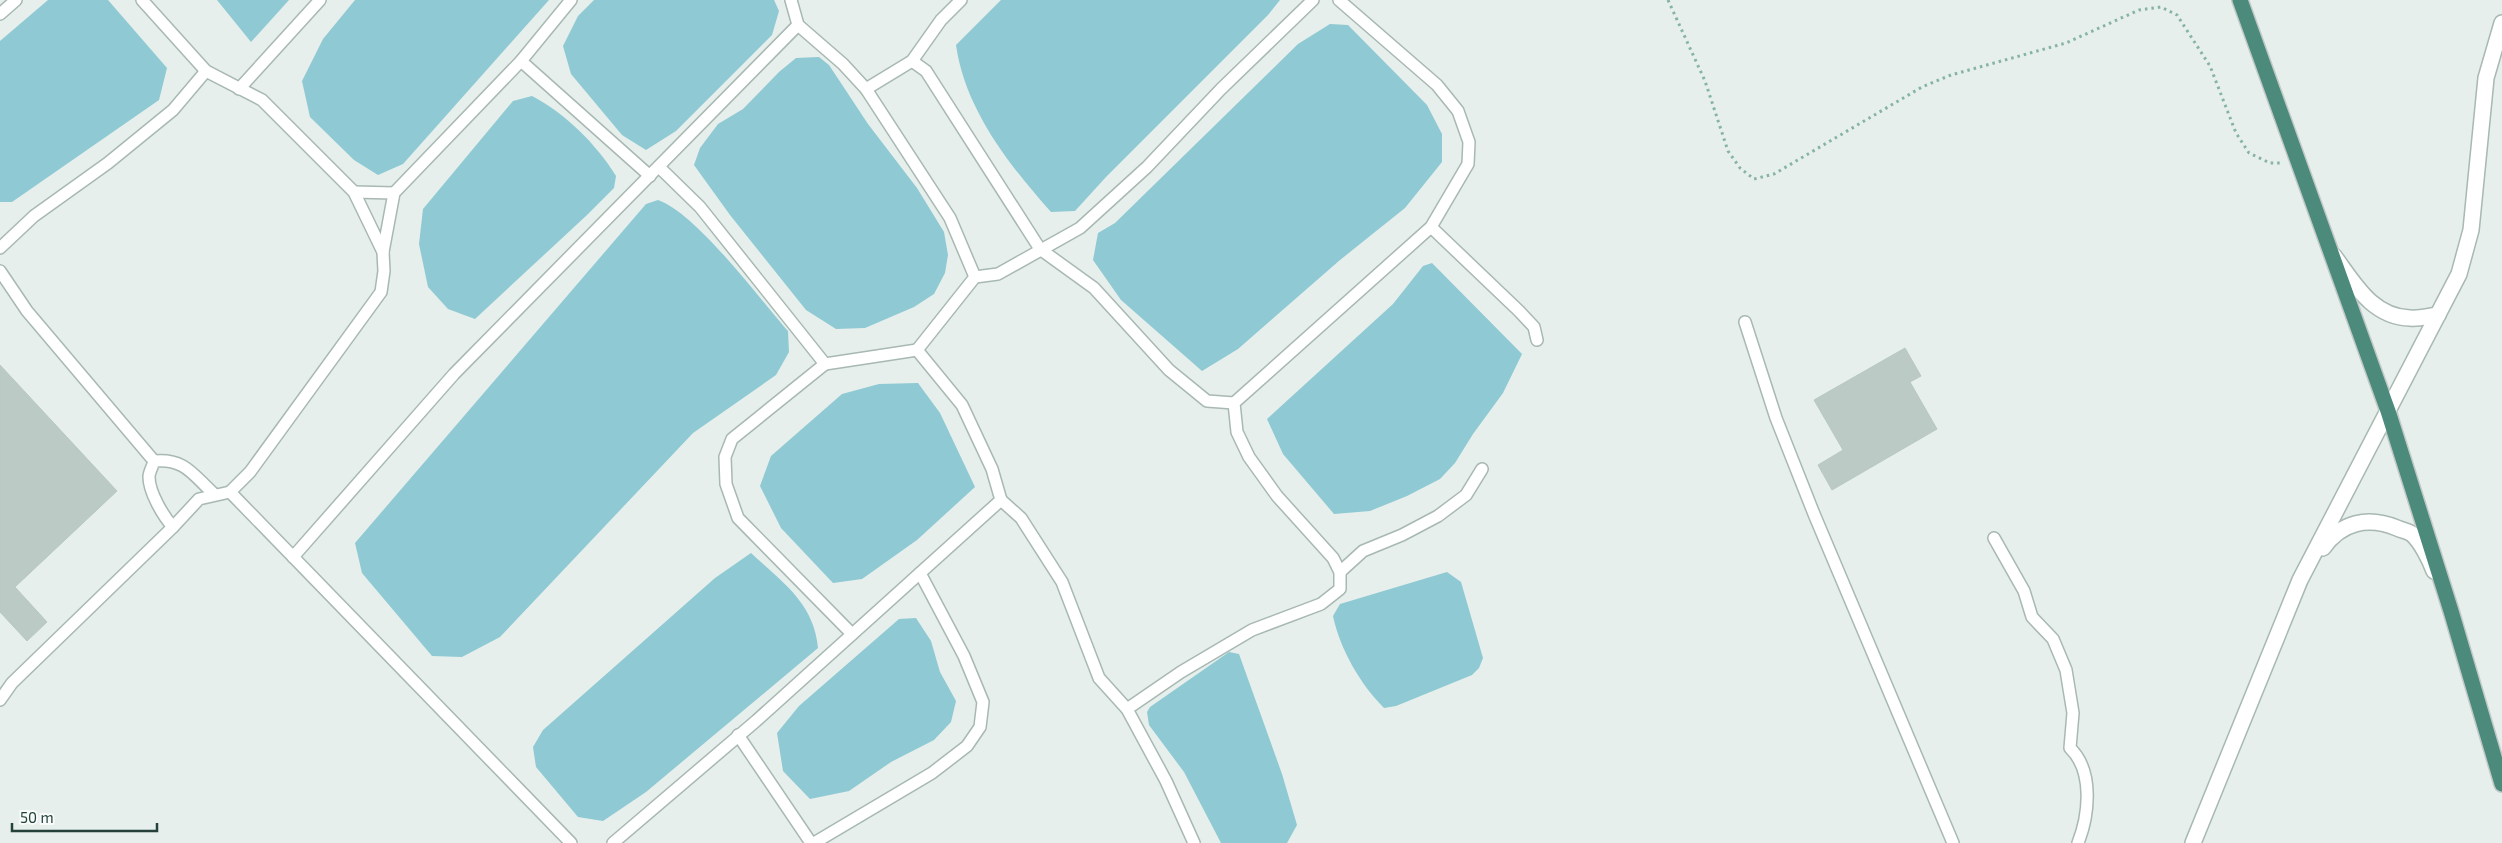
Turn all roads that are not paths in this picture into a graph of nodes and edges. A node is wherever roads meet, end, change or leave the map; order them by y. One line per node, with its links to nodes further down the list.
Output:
1 (16, 0): 10 (lane)
2 (142, 0): 15 (lane)
3 (320, 0): 16 (lane)
4 (571, 0): 13 (lane)
5 (791, 0): 12 (lane)
6 (961, 0): 14 (lane)
7 (1312, 0): 24 (lane)
8 (1339, 0): 22 (lane)
9 (2240, 0): 25 (highway)
10 (0, 14)
11 (2502, 23): 29 (street)
12 (798, 25): 17 (lane); 18 (lane)
13 (521, 61): 19 (lane); 21 (lane)
14 (912, 61): 17 (lane); 24 (lane)
15 (206, 71): 16 (lane); 23 (lane)
16 (239, 89): 20 (lane)
17 (866, 90): 28 (lane)
18 (659, 167): 19 (lane); 33 (lane)
19 (650, 176): 43 (lane)
20 (354, 192): 21 (lane); 26 (lane)
21 (394, 193): 26 (lane)
22 (1431, 227): 31 (lane); 34 (lane)
23 (0, 248)
24 (1040, 249): 28 (lane); 34 (lane)
25 (2330, 250): 29 (street); 35 (highway)
26 (383, 252): 38 (lane)
27 (0, 271): 36 (lane)
28 (975, 277): 32 (lane)
29 (2438, 315): 35 (street)
30 (1745, 322): 57 (lane)
31 (1537, 340)
32 (917, 350): 33 (lane); 40 (lane)
33 (825, 364): 48 (lane)
34 (1234, 403): 44 (lane)
35 (2388, 411): 46 (street); 47 (highway)
36 (154, 462): 39 (lane); 41 (lane)
37 (1482, 469): 44 (lane)
38 (230, 492): 39 (lane); 43 (lane)
39 (214, 494): 41 (lane)
40 (1001, 500): 45 (lane); 50 (lane)
41 (173, 527): 49 (lane)
42 (1994, 538): 58 (lane)
43 (293, 557): 53 (lane)
44 (1340, 572): 50 (lane)
45 (920, 573): 48 (lane); 55 (lane)
46 (2300, 580): 47 (street); 59 (street)
47 (2451, 611): 52 (highway)
48 (852, 634): 51 (lane)
49 (0, 700)
50 (1127, 708): 56 (lane)
51 (738, 736): 54 (lane); 55 (lane)
52 (2502, 784)
53 (571, 843)
54 (614, 843)
55 (812, 843)
56 (1194, 843)
57 (1953, 843)
58 (2078, 843)
59 (2193, 843)

